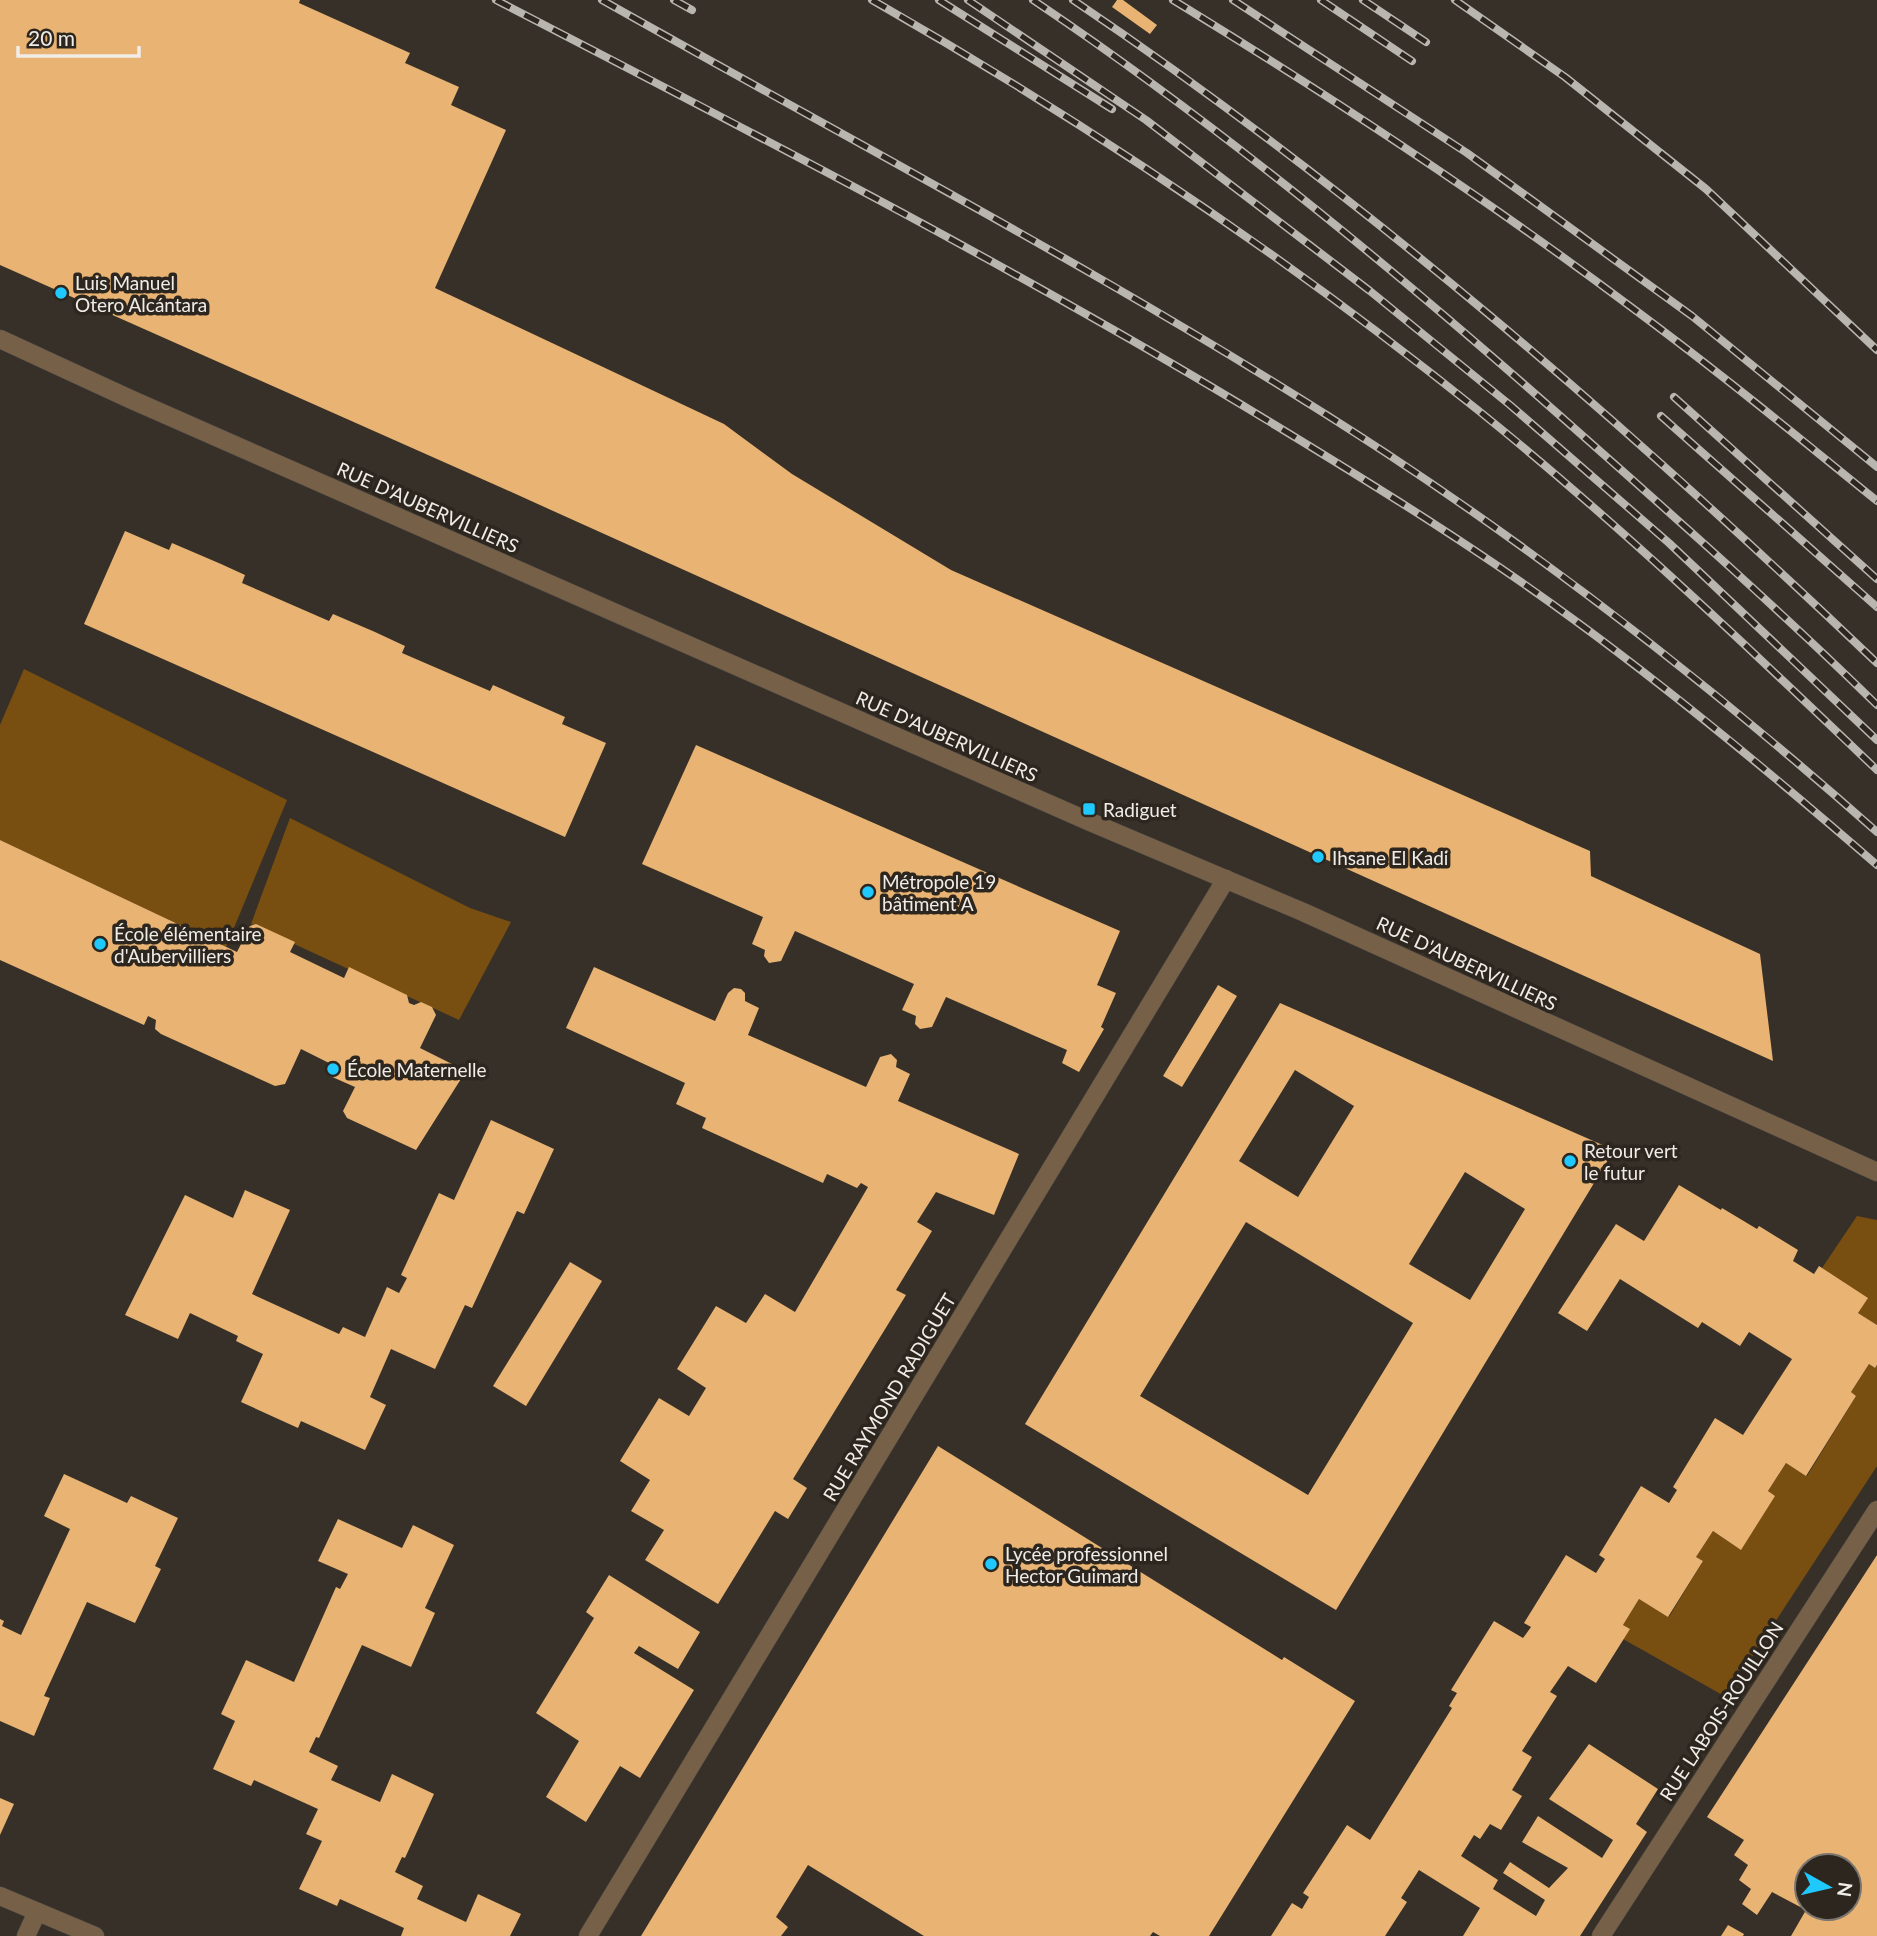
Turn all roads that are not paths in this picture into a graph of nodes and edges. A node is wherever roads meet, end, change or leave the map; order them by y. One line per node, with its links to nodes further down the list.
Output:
1 (0, 339): 2 (street, RUE D'AUBERVILLIERS)
2 (1226, 879): 3 (street, RUE D'AUBERVILLIERS); 9 (street, RUE RAYMOND RADIGUET)
3 (1877, 1172)
4 (1877, 1510): 10 (street, RUE LABOIS-ROUILLON)
5 (0, 1896): 6 (street)
6 (37, 1912): 7 (street); 8 (street)
7 (26, 1936)
8 (95, 1936)
9 (589, 1936)
10 (1601, 1936)

